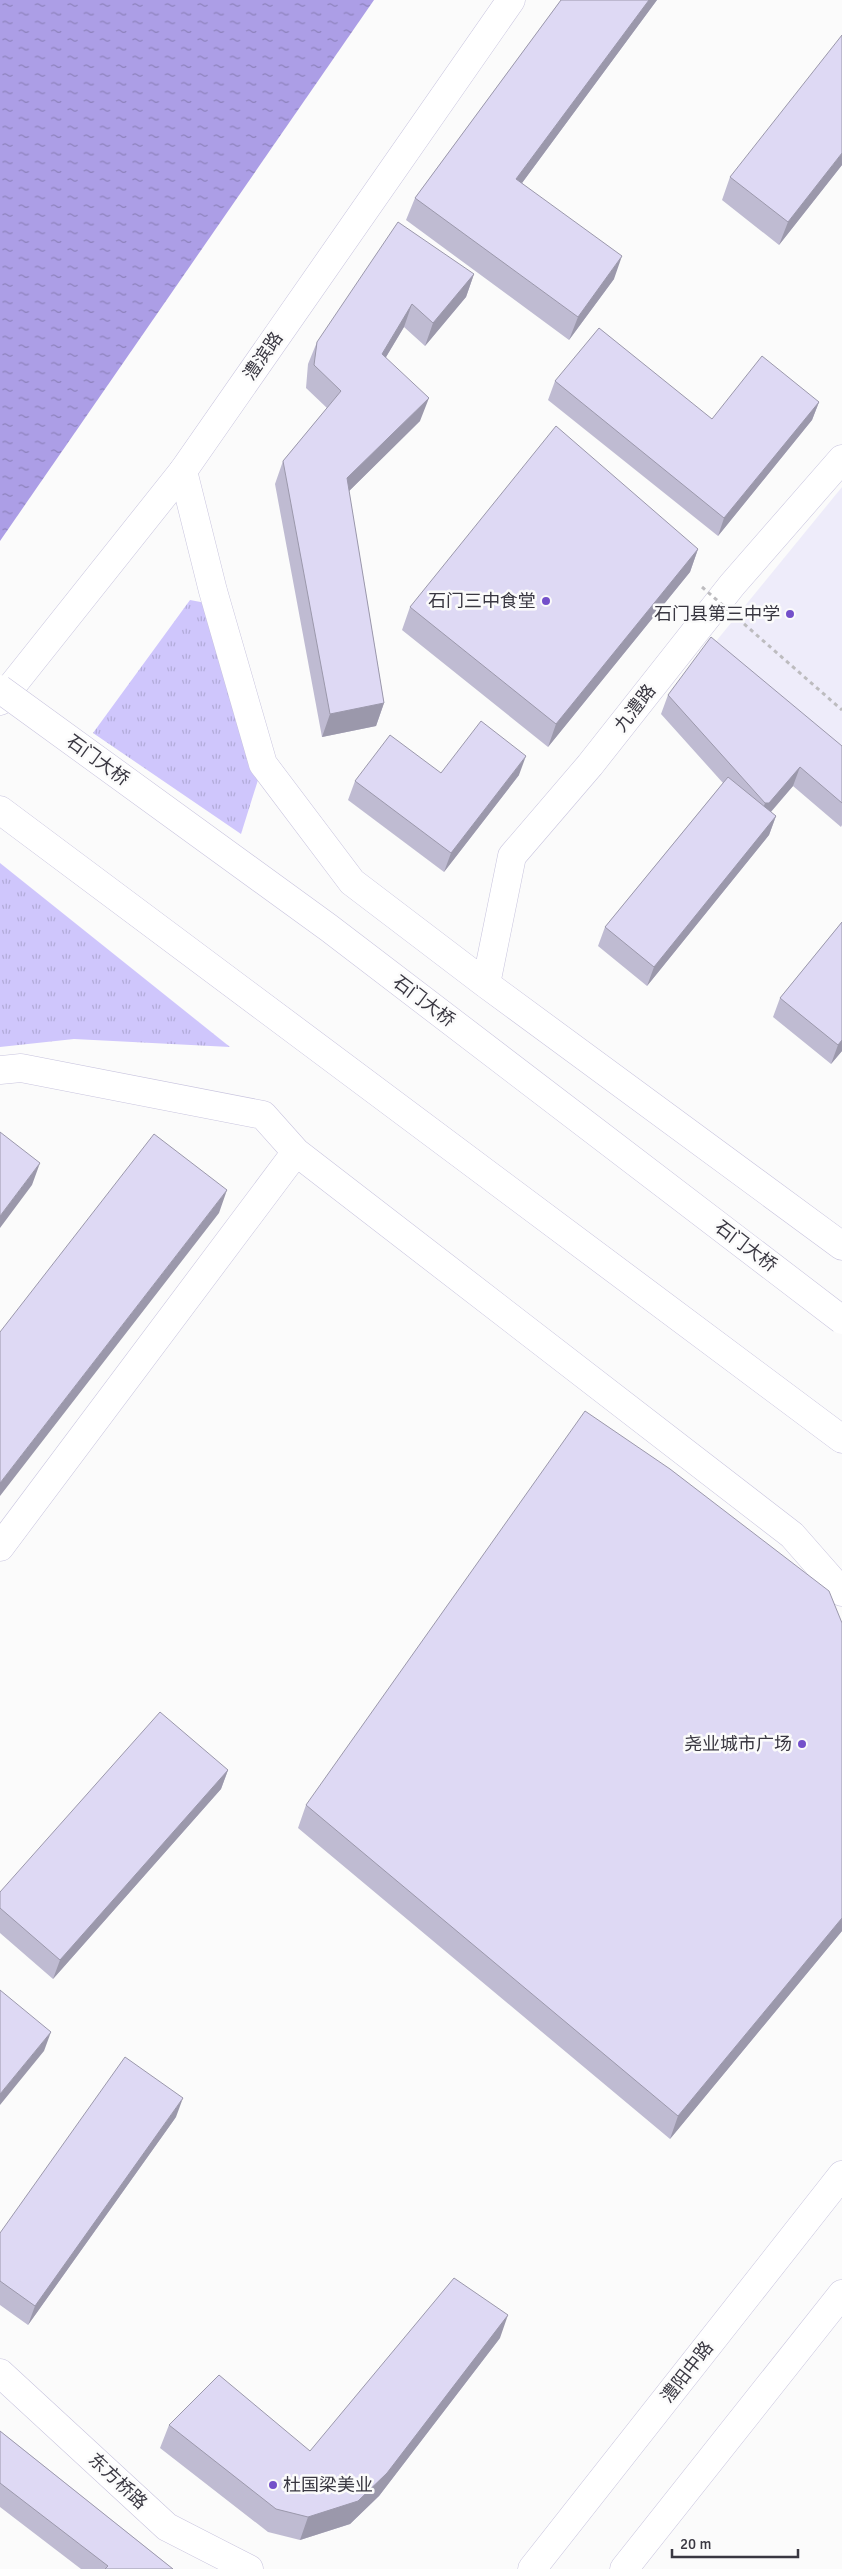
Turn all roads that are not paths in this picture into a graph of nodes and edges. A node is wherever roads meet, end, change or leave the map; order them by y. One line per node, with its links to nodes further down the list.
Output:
1 (511, 0): 3 (street, 澧滨路)
2 (842, 459): 7 (street, 九澧路)
3 (183, 471): 5 (street, 澧滨路); 7 (street)
4 (0, 690): 11 (street, 石门大桥, bridge)
5 (0, 701)
6 (0, 810): 12 (street)
7 (486, 984): 10 (street)
8 (0, 1070): 9 (street)
9 (296, 1152): 13 (street); 14 (street)
10 (842, 1246)
11 (842, 1320)
12 (842, 1440)
13 (0, 1547)
14 (842, 1592)
15 (842, 2175): 19 (street, 澧阳中路)
16 (842, 2294): 20 (street)
17 (0, 2373): 18 (street, 东方桥路)
18 (249, 2569)
19 (532, 2569)
20 (624, 2569)

